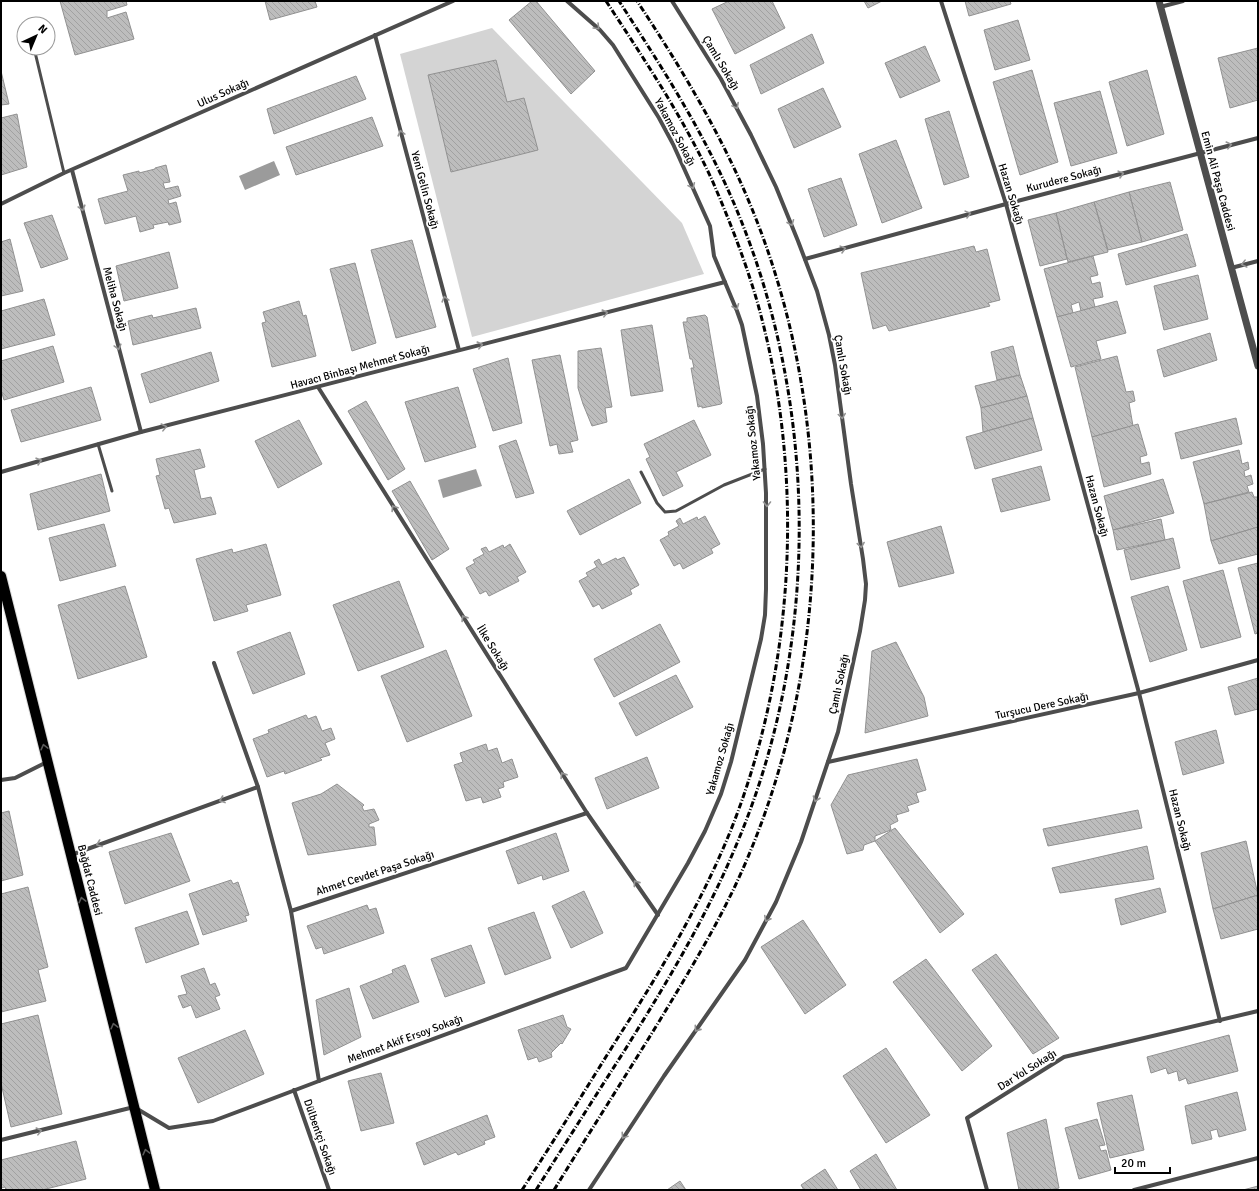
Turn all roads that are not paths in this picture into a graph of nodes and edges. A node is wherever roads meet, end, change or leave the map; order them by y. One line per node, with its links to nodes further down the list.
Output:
1 (454, 1): 7 (street, Ulus Sokağı)
2 (568, 1): 18 (street, Yakamoz Sokağı, one-way to 18)
3 (672, 1): 15 (street, Çamlı Sokağı, one-way to 15)
4 (942, 1): 14 (street, Hazan Sokağı)
5 (1183, 1): 6 (street)
6 (1159, 4): 10 (street, Emin Ali Paşa Caddesi)
7 (374, 35): 11 (street, Ulus Sokağı); 19 (street, Yeni Gelin Sokağı, one-way to 7)
8 (36, 56): 12 (lane)
9 (1258, 138): 10 (street, Kurudere Sokağı, one-way to 9)
10 (1199, 153): 14 (street, Kurudere Sokağı, one-way to 10); 17 (street, Emin Ali Paşa Caddesi)
11 (72, 170): 12 (street, Ulus Sokağı); 22 (street, Meliha Sokağı, one-way to 22)
12 (64, 173): 13 (street, Ulus Sokağı)
13 (1, 204)
14 (1006, 204): 15 (street, Kurudere Sokağı, one-way to 14); 31 (street, Hazan Sokağı)
15 (805, 260): 33 (street, Çamlı Sokağı, one-way to 33)
16 (1258, 261): 17 (street, one-way to 17)
17 (1230, 268): 20 (street, Emin Ali Paşa Caddesi)
18 (725, 282): 19 (street, Havacı Binbaşı Mehmet Sokağı, one-way to 18); 24 (street, Yakamoz Sokağı, one-way to 24)
19 (459, 350): 21 (street, Havacı Binbaşı Mehmet Sokağı)
20 (1258, 366)
21 (318, 387): 22 (street, Havacı Binbaşı Mehmet Sokağı, one-way to 21); 36 (street, İlke Sokağı, one-way to 21)
22 (141, 432): 23 (street, Havacı Binbaşı Mehmet Sokağı)
23 (98, 444): 25 (street, Havacı Binbaşı Mehmet Sokağı, one-way to 23); 27 (lane)
24 (765, 469): 26 (lane); 39 (street, Yakamoz Sokağı, one-way to 39)
25 (1, 472)
26 (641, 472)
27 (112, 491)
28 (1, 576): 32 (main road, Bağdat Caddesi, one-way to 28)
29 (1258, 660): 31 (street, Turşucu Dere Sokağı)
30 (214, 663): 35 (street)
31 (1139, 693): 33 (street, Turşucu Dere Sokağı); 41 (street, Hazan Sokağı)
32 (48, 762): 34 (street); 37 (main road, Bağdat Caddesi)
33 (828, 762): 49 (street, Çamlı Sokağı, one-way to 49)
34 (1, 780)
35 (258, 787): 37 (street, one-way to 37); 38 (street)
36 (587, 813): 38 (street, Ahmet Cevdet Paşa Sokağı); 39 (street, İlke Sokağı, one-way to 36)
37 (71, 854): 44 (main road, Bağdat Caddesi, one-way to 37)
38 (291, 911): 42 (street)
39 (658, 915): 42 (street, Mehmet Akif Ersoy Sokağı)
40 (1258, 1011): 41 (street)
41 (1220, 1021): 50 (street, Dar Yol Sokağı)
42 (319, 1080): 43 (street, Mehmet Akif Ersoy Sokağı)
43 (294, 1090): 44 (street, Mehmet Akif Ersoy Sokağı); 48 (street, Dülbentçi Sokağı)
44 (134, 1107): 45 (street, one-way to 44); 47 (main road, Bağdat Caddesi, one-way to 44)
45 (1, 1140)
46 (1258, 1158): 51 (street)
47 (155, 1190)
48 (329, 1190)
49 (589, 1190)
50 (986, 1190)
51 (1134, 1190)

